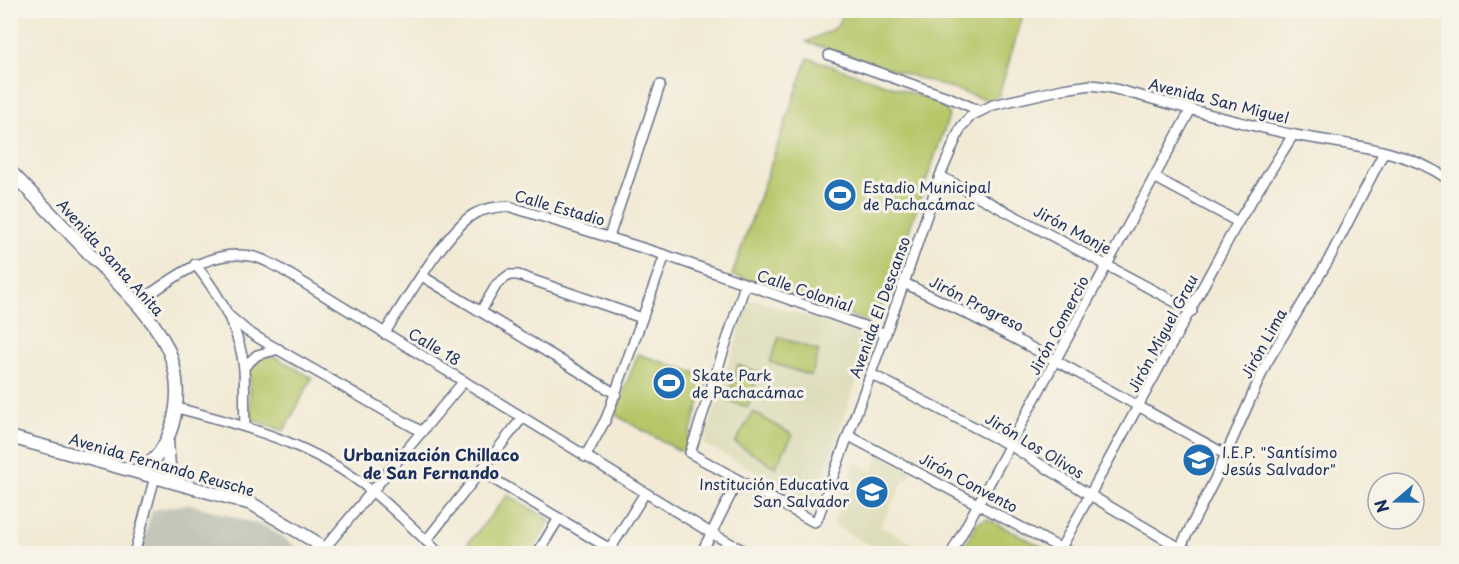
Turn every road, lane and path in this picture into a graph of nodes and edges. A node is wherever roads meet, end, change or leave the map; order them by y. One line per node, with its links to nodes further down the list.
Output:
1 (829, 55): 4 (street)
2 (660, 85): 12 (street)
3 (1191, 109): 4 (street, Avenida San Miguel); 5 (street, Avenida San Miguel); 9 (street, Jirón Comercio)
4 (980, 111): 8 (street, Avenida El Descanso)
5 (1293, 135): 6 (street, Avenida San Miguel); 11 (street, Jirón Miguel Grau)
6 (1384, 152): 10 (street, Avenida San Miguel); 41 (street, Jirón Lima)
7 (10, 171): 19 (street, Avenida Santa Anita)
8 (940, 176): 15 (street, Jirón Monje); 17 (street, Avenida El Descanso)
9 (1154, 177): 11 (street); 15 (street, Jirón Comercio)
10 (1449, 179)
11 (1238, 222): 20 (street, Jirón Miguel Grau)
12 (609, 237): 13 (street, Calle Estadio); 16 (street, Calle Estadio)
13 (665, 255): 18 (street, Calle Estadio); 23 (street)
14 (195, 264): 19 (street, Calle 18); 22 (street); 24 (street, Calle 18)
15 (1107, 264): 20 (street, Jirón Monje); 27 (street, Jirón Comercio)
16 (422, 276): 21 (street); 24 (street, Calle Estadio)
17 (904, 283): 25 (street, Avenida El Descanso); 27 (street, Jirón Progreso)
18 (745, 285): 25 (street, Calle Colonial); 46 (street, Calle Colonial)
19 (136, 304): 33 (street, Avenida Santa Anita)
20 (1191, 310): 32 (street, Jirón Miguel Grau)
21 (481, 311): 23 (street); 31 (street)
22 (227, 314): 26 (street); 28 (street)
23 (642, 318): 31 (street)
24 (384, 333): 30 (street, Calle 18)
25 (886, 334): 29 (street, Avenida El Descanso)
26 (279, 349): 28 (street); 36 (street)
27 (1056, 361): 32 (street, Jirón Progreso); 40 (street, Jirón Comercio)
28 (243, 367): 35 (street)
29 (871, 374): 37 (street, Avenida El Descanso); 40 (street, Jirón Los Olivos)
30 (464, 381): 34 (street, Calle 18); 36 (street)
31 (616, 394): 42 (street)
32 (1139, 407): 41 (street, Jirón Progreso); 50 (street, Jirón Miguel Grau)
33 (177, 408): 35 (street); 39 (street, Avenida Santa Anita)
34 (522, 418): 42 (street, Calle 18); 44 (street)
35 (245, 425): 48 (street)
36 (422, 432): 48 (street)
37 (849, 436): 46 (street, Avenida El Descanso); 51 (street, Jirón Convento)
38 (10, 437): 43 (street, Avenida Fernando Reusche)
39 (167, 442): 43 (street, Avenida Santa Anita); 47 (street, Avenida Santa Anita)
40 (1011, 446): 50 (street, Jirón Los Olivos); 51 (street, Jirón Comercio)
41 (1225, 454): 57 (street, Jirón Lima)
42 (585, 457): 49 (street, Calle 18)
43 (136, 471): 45 (street, Avenida Fernando Reusche)
44 (480, 471): 52 (street); 54 (street)
45 (155, 477): 47 (street, Avenida Fernando Reusche); 59 (street)
46 (738, 480): 53 (street)
47 (179, 483): 58 (street, Avenida Fernando Reusche)
48 (372, 491): 54 (street); 58 (street)
49 (645, 493): 53 (street, Calle 18); 56 (street)
50 (1090, 495): 55 (street, Jirón Miguel Grau); 57 (street, Jirón Los Olivos)
51 (977, 504): 55 (street, Jirón Convento); 64 (street, Jirón Comercio)
52 (559, 518): 56 (street); 61 (street)
53 (711, 533): 62 (street); 63 (street, Calle 18)
54 (426, 541): 60 (street)
55 (1060, 548): 65 (street, Jirón Convento)
56 (609, 551)
57 (1179, 551): 66 (street, Jirón Los Olivos)
58 (325, 552)
59 (134, 554)
60 (440, 554)
61 (537, 554)
62 (701, 554)
63 (750, 554)
64 (951, 554)
65 (1076, 554)
66 (1198, 554)

